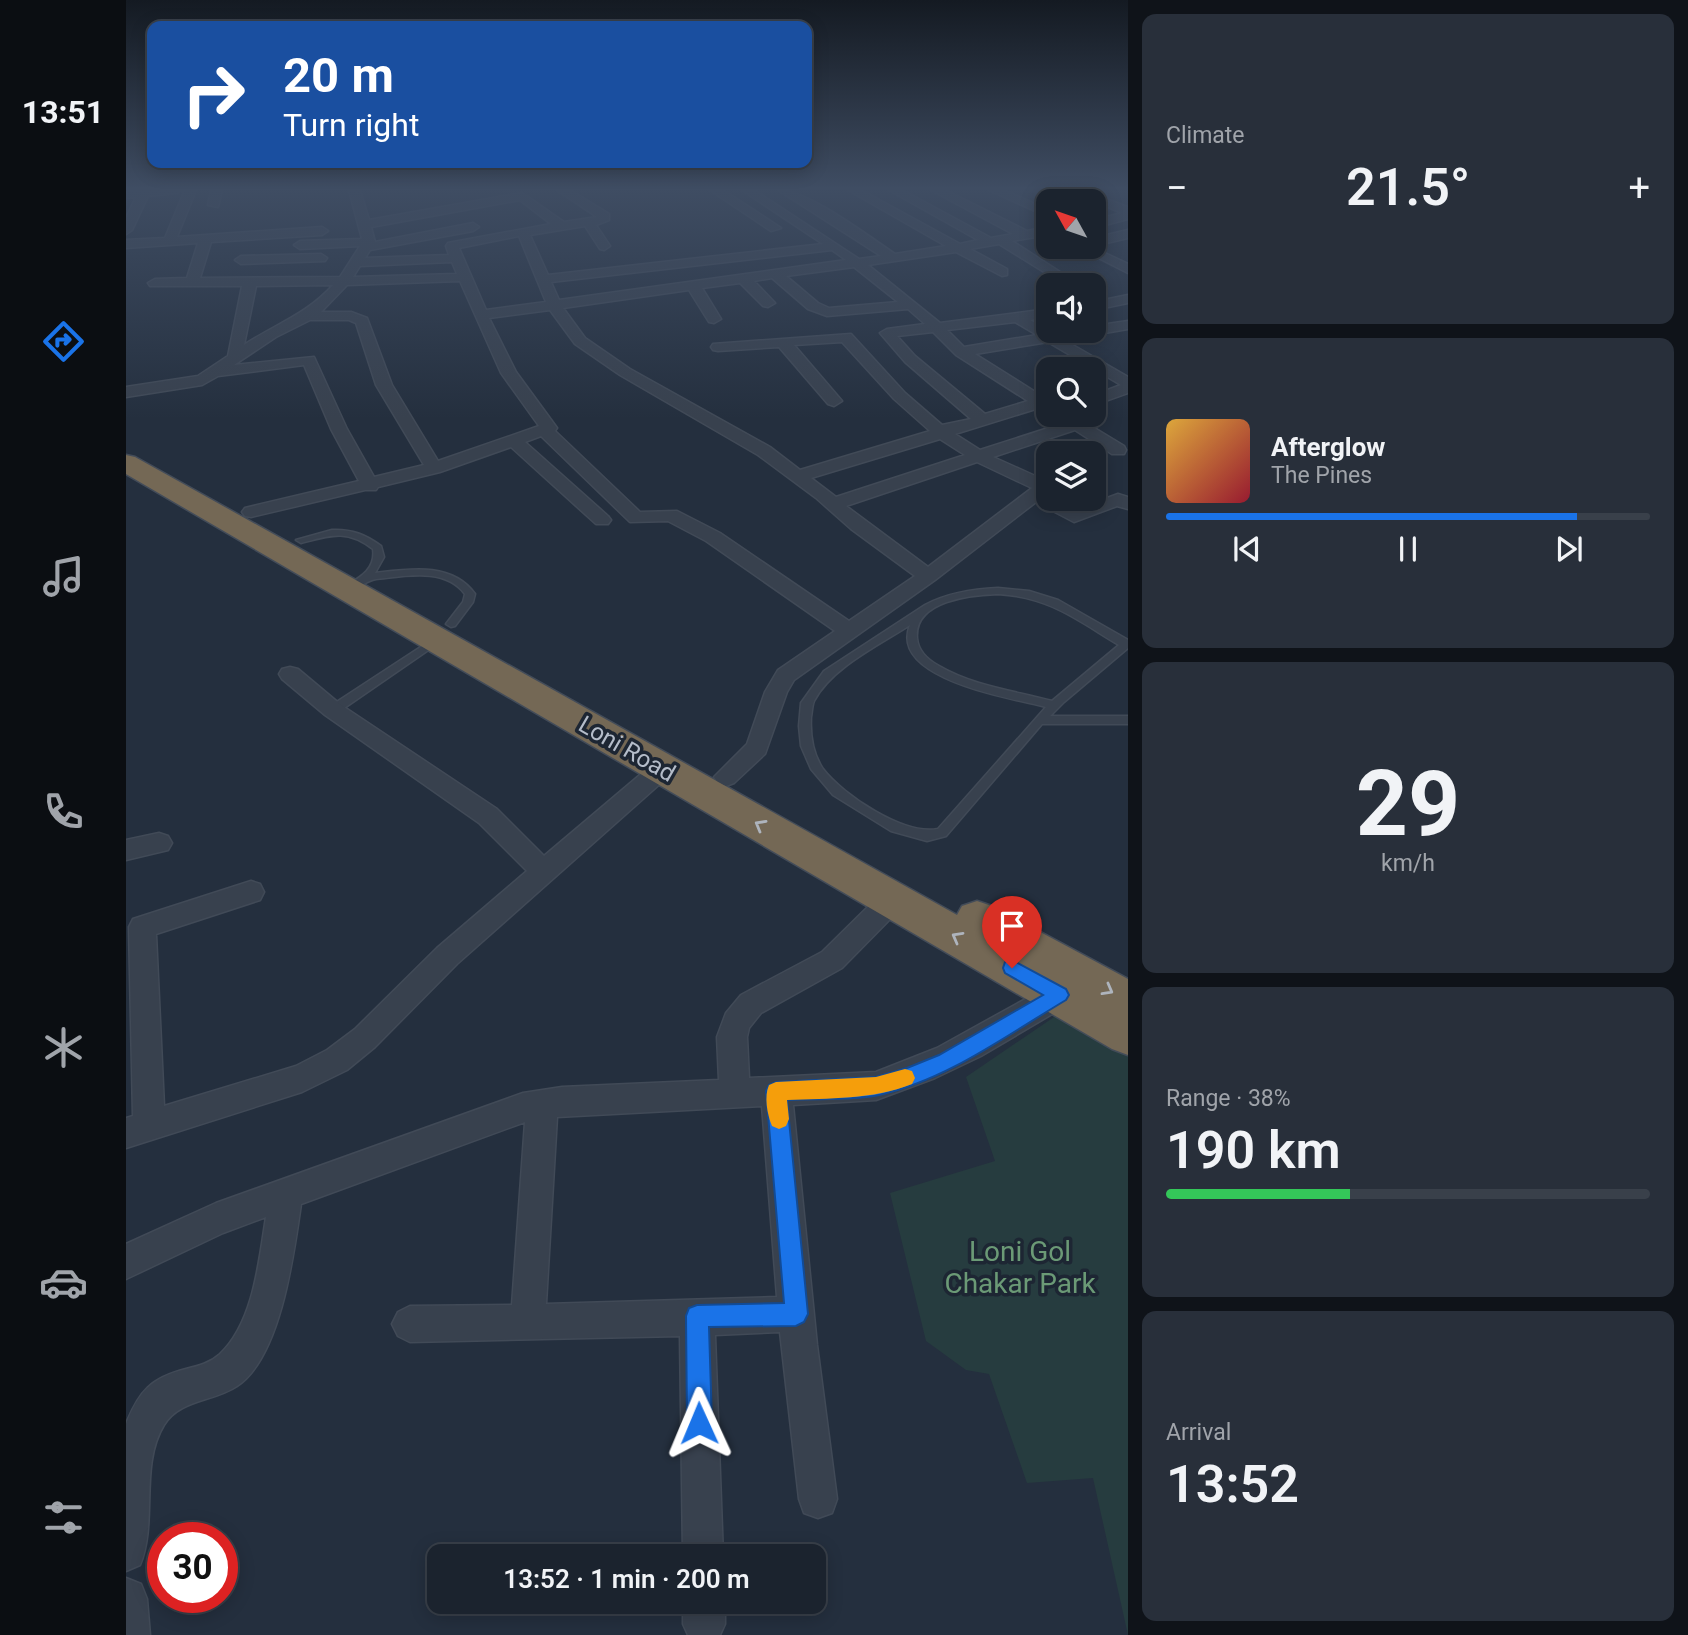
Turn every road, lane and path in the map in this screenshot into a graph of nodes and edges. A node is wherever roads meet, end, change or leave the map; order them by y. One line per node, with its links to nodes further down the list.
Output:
1 (199, 266): 18 (street)
2 (351, 266): 16 (street)
3 (460, 266): 13 (street)
4 (538, 266): 15 (street)
5 (655, 266): 15 (street)
6 (826, 266): 12 (street)
7 (861, 266): 24 (street)
8 (992, 266): 10 (street)
9 (1043, 266): 11 (street)
10 (1002, 272)
11 (1054, 272)
12 (775, 274): 14 (street); 24 (street)
13 (465, 277): 16 (street); 26 (street)
14 (743, 278): 20 (street); 22 (street)
15 (543, 279): 25 (street)
16 (345, 280): 17 (street); 28 (street)
17 (250, 281): 18 (street); 42 (street)
18 (192, 282): 19 (street)
19 (155, 283)
20 (693, 285): 25 (street); 30 (street)
21 (1128, 299): 23 (street)
22 (768, 303)
23 (1106, 304)
24 (911, 305): 32 (street)
25 (555, 307): 26 (street); 62 (street)
26 (481, 315): 53 (street)
27 (1036, 315): 29 (street)
28 (308, 316): 42 (street); 61 (street)
29 (1017, 317): 32 (street); 33 (street)
30 (714, 319)
31 (1106, 319): 34 (street)
32 (935, 328): 36 (street); 41 (street)
33 (1036, 329)
34 (1124, 329): 35 (street)
35 (1106, 331)
36 (867, 335): 38 (street); 50 (street); 54 (street)
37 (1036, 340): 41 (street)
38 (783, 342): 40 (street); 48 (street)
39 (1058, 343): 44 (street)
40 (718, 347)
41 (961, 352): 47 (street)
42 (235, 356): 43 (street)
43 (216, 372): 45 (street); 64 (street)
44 (1128, 386): 46 (street)
45 (126, 392)
46 (1106, 395)
47 (1036, 400)
48 (834, 401)
49 (1036, 407): 50 (street)
50 (982, 420): 54 (street)
51 (1069, 427): 59 (street)
52 (1084, 427): 57 (street)
53 (544, 430): 55 (street); 76 (street)
54 (943, 434): 59 (street); 62 (street)
55 (516, 442): 61 (street); 72 (street)
56 (126, 444): 71 (highway, Loni Road)
57 (1123, 448): 58 (street)
58 (1106, 454)
59 (980, 458): 63 (street); 66 (street)
60 (126, 463): 74 (highway, Loni Road)
61 (434, 468): 64 (street)
62 (798, 476): 66 (street)
63 (1036, 485)
64 (370, 486): 71 (street)
65 (1036, 493): 73 (street)
66 (834, 504): 73 (street)
67 (1106, 504): 68 (street)
68 (1128, 504)
69 (1068, 511): 70 (street)
70 (1089, 511)
71 (250, 512): 74 (highway, Loni Road)
72 (603, 520)
73 (928, 576): 76 (street)
74 (357, 583): 77 (highway, Loni Road); 77 (lane)
75 (925, 610): 78 (lane); 80 (lane); 82 (lane)
76 (848, 630): 85 (street)
77 (443, 632): 81 (lane); 84 (highway, Loni Road); 85 (highway, Loni Road)
78 (1128, 644): 80 (lane)
79 (290, 674): 81 (street)
80 (1054, 705): 82 (lane)
81 (333, 710): 88 (street)
82 (1039, 720): 83 (lane)
83 (1128, 720)
84 (662, 769): 88 (street); 90 (highway, Loni Road, one-way to 84)
85 (726, 777): 91 (highway, Loni Road)
86 (159, 843): 87 (street)
87 (126, 850)
88 (544, 872): 97 (street)
89 (251, 892): 97 (street)
90 (891, 900): 91 (highway, Loni Road, one-way to 90); 95 (street)
91 (1068, 984): 92 (highway, Loni Road, one-way to 92); 93 (highway, Loni Road); 94 (street)
92 (1128, 1002)
93 (1128, 1034)
94 (776, 1091): 95 (street); 100 (street)
95 (735, 1093): 96 (street)
96 (542, 1104): 98 (street); 102 (street)
97 (138, 1129)
98 (287, 1193): 99 (street); 106 (street)
99 (126, 1262)
100 (796, 1314): 101 (street); 104 (street)
101 (697, 1316): 102 (street); 105 (street)
102 (528, 1321): 103 (street)
103 (410, 1324)
104 (818, 1499)
105 (702, 1544)
106 (126, 1551)
107 (126, 1599): 108 (street)
108 (129, 1635)

